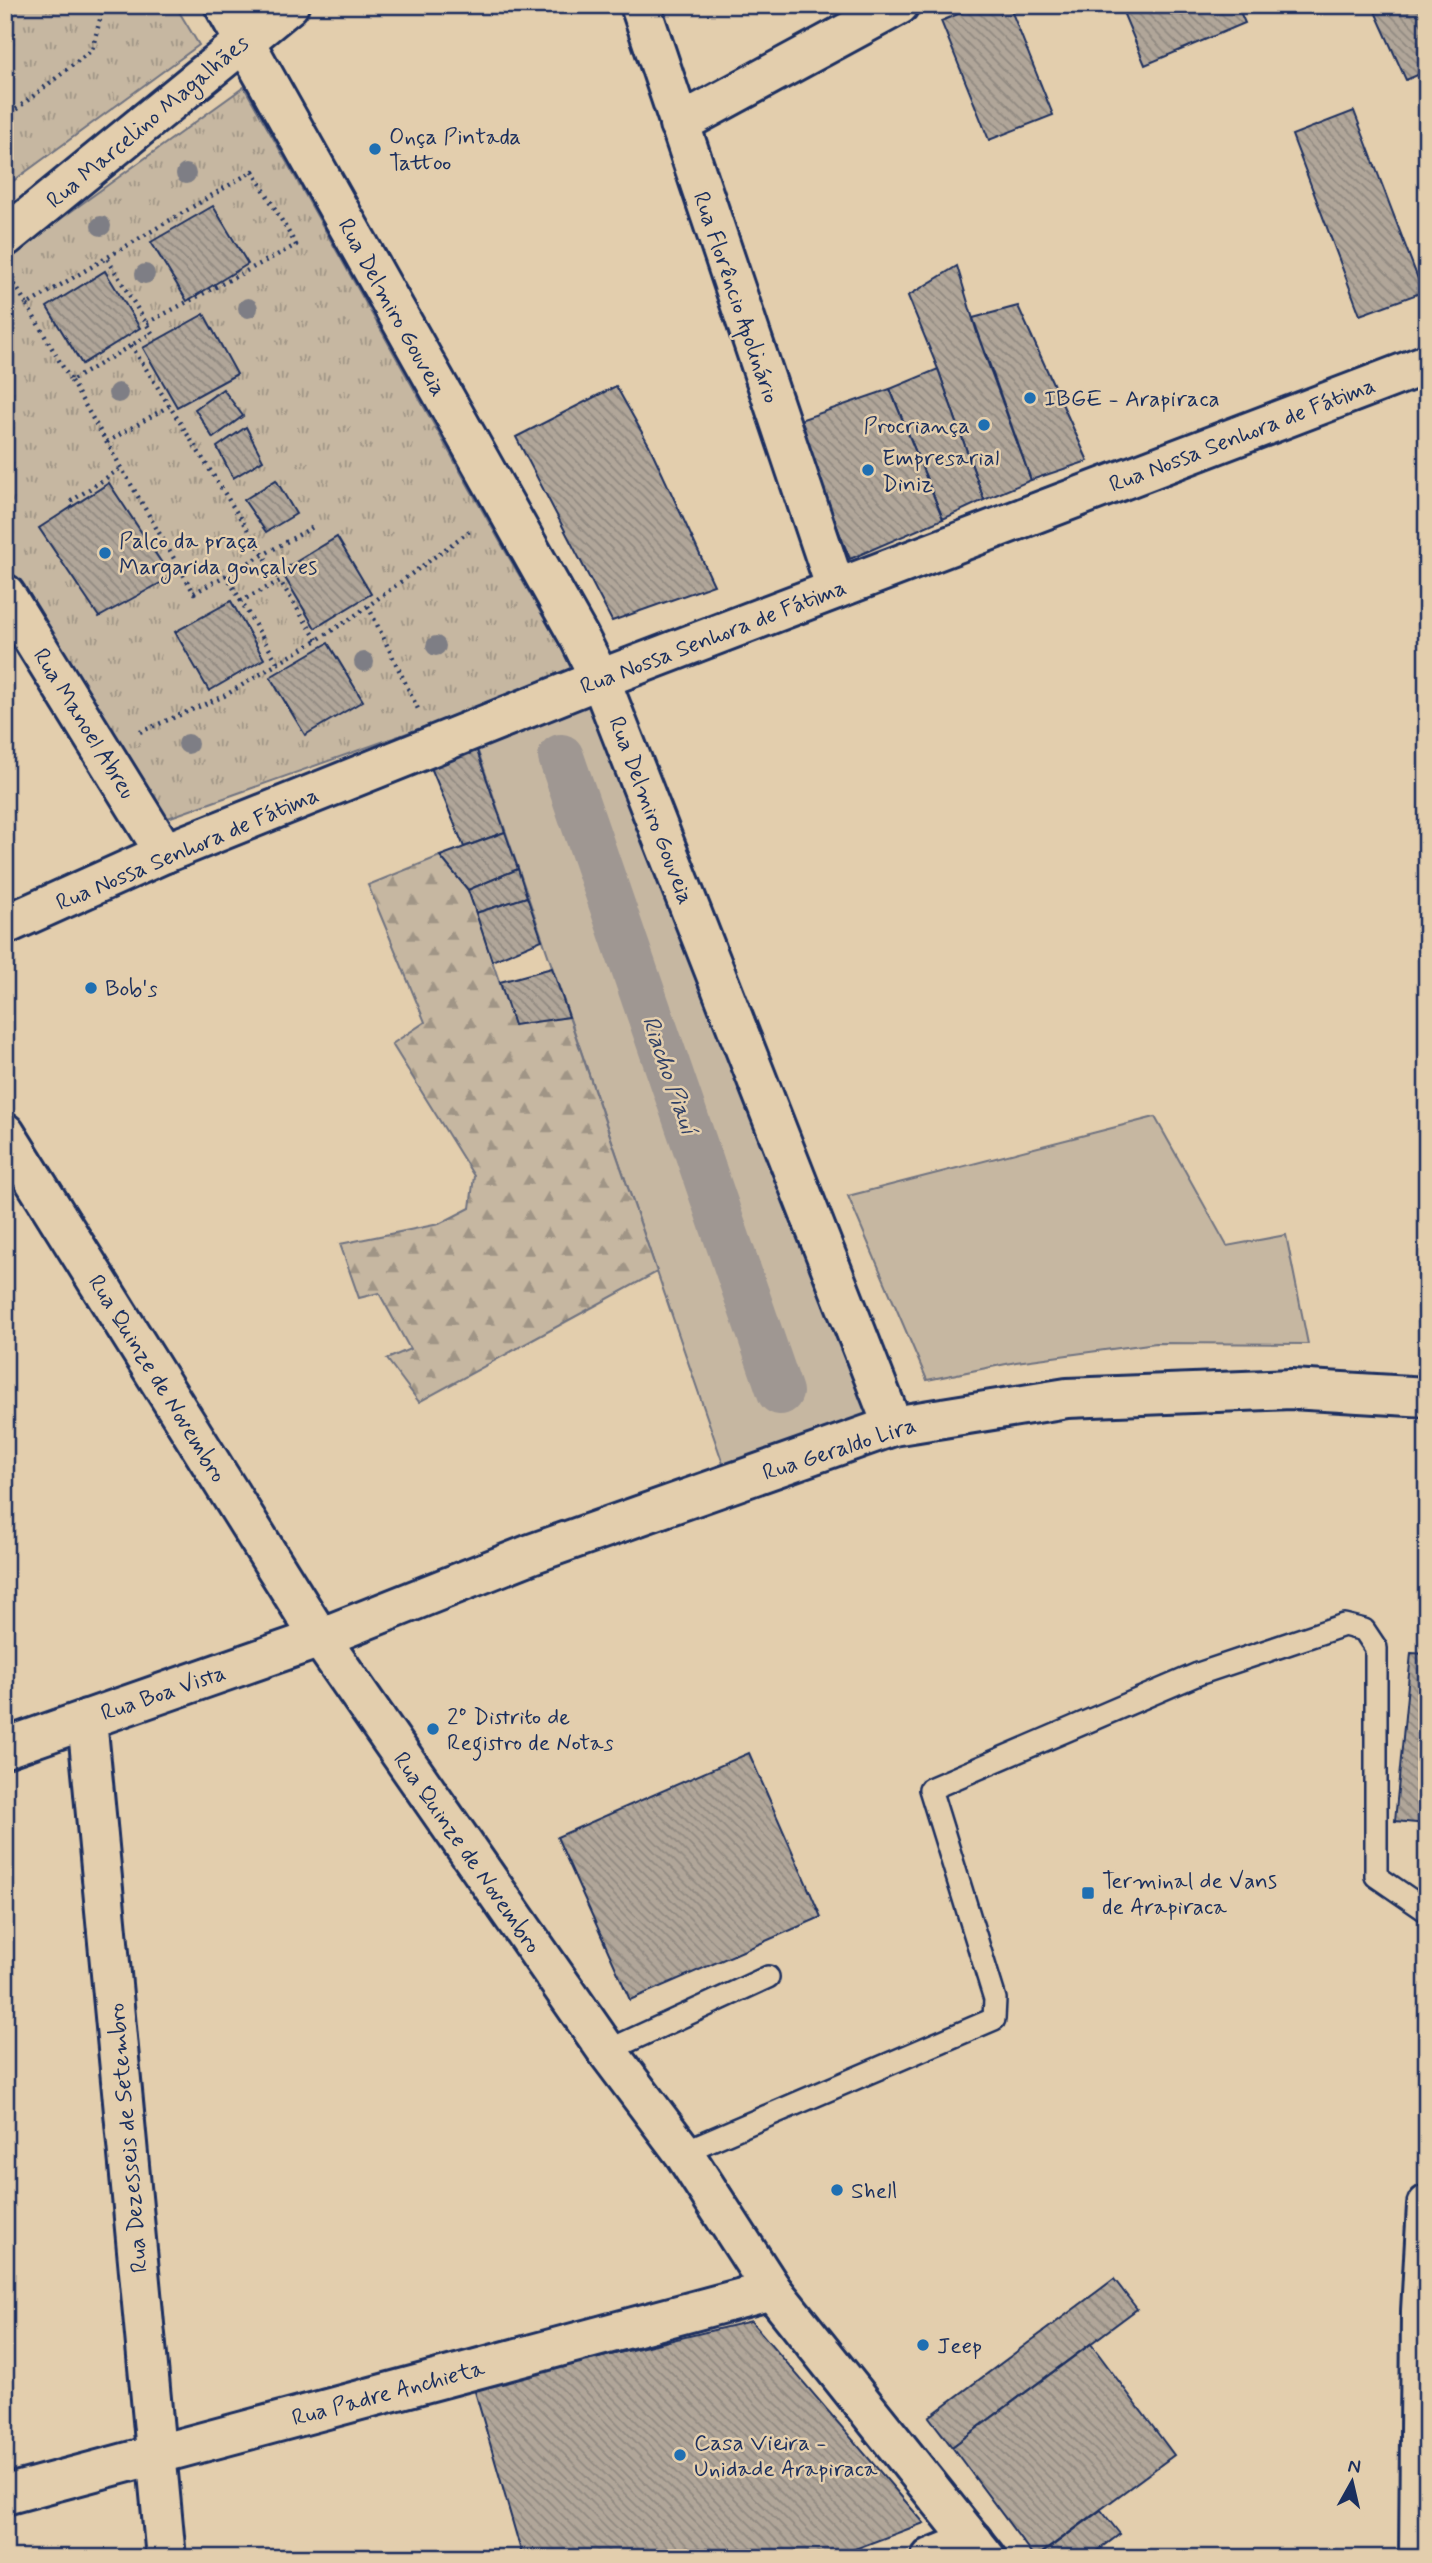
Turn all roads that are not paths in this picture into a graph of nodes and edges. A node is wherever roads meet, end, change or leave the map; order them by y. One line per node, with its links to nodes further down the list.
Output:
1 (224, 5): 5 (street, Rua Delmiro Gouveia)
2 (289, 5): 5 (street, Rua Marcelino Magalhães)
3 (640, 5): 6 (street, Rua Florêncio Apolinário)
4 (899, 5): 6 (street)
5 (243, 41): 7 (street, Rua Marcelino Magalhães); 11 (street, Rua Delmiro Gouveia)
6 (679, 124): 9 (street, Rua Florêncio Apolinário)
7 (5, 237)
8 (1427, 363): 9 (street, Rua Nossa Senhora de Fátima)
9 (836, 589): 11 (street, Rua Nossa Senhora de Fátima)
10 (5, 594): 12 (street, Rua Manoel Abreu)
11 (600, 679): 12 (street, Rua Nossa Senhora de Fátima); 16 (street, Rua Delmiro Gouveia)
12 (165, 853): 13 (street, Rua Nossa Senhora de Fátima)
13 (5, 925)
14 (5, 1133): 17 (street, Rua Quinze de Novembro)
15 (1427, 1397): 16 (street, Rua Geraldo Lira)
16 (893, 1426): 17 (street, Rua Geraldo Lira)
17 (320, 1638): 18 (street, Rua Boa Vista); 22 (street, Rua Quinze de Novembro)
18 (87, 1718): 19 (street, Rua Boa Vista); 27 (street, Rua Dezesseis de Setembro)
19 (5, 1748)
20 (1427, 1911): 23 (lane)
21 (768, 1977): 22 (lane)
22 (607, 2051): 23 (street, Rua Quinze de Novembro)
23 (683, 2152): 25 (street, Rua Quinze de Novembro)
24 (1427, 2205): 26 (street)
25 (772, 2290): 27 (street, Rua Padre Anchieta); 29 (street, Rua Quinze de Novembro)
26 (1424, 2311): 32 (street)
27 (157, 2453): 28 (street, Rua Padre Anchieta); 30 (street, Rua Dezesseis de Setembro)
28 (5, 2495)
29 (979, 2549): 31 (street)
30 (166, 2558)
31 (931, 2558)
32 (1419, 2558)

